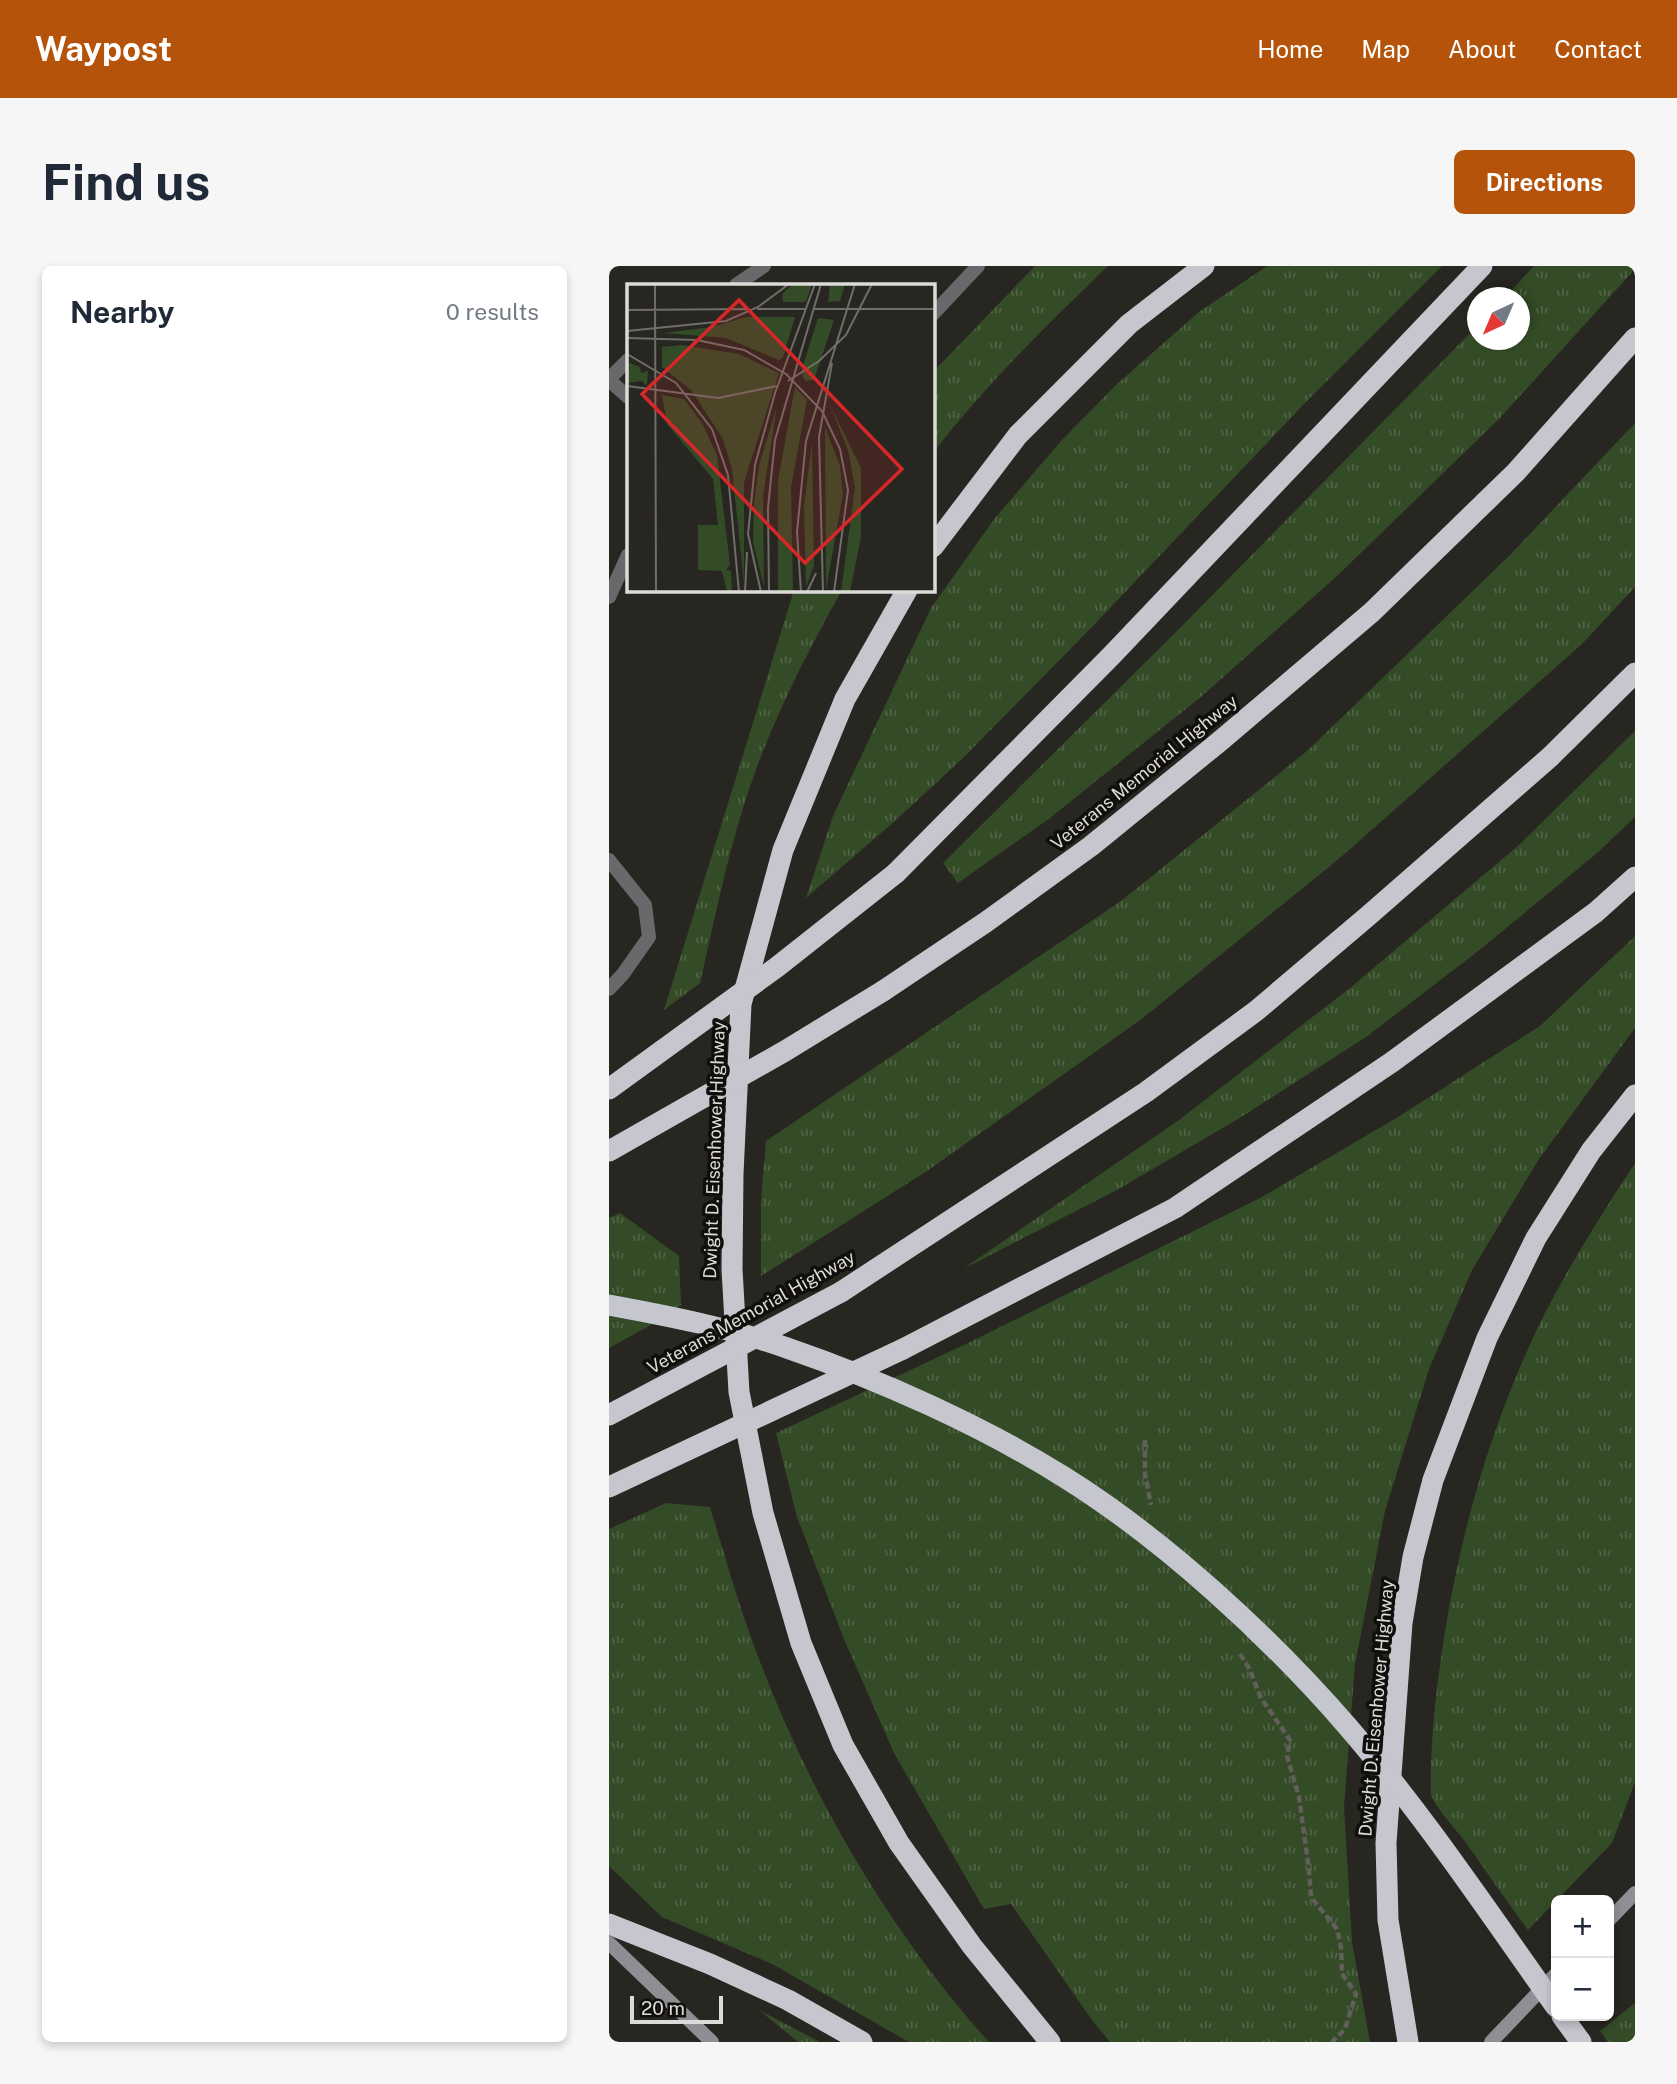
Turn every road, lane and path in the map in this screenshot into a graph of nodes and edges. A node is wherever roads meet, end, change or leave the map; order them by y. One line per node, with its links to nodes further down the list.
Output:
1 (764, 266): 6 (street)
2 (978, 266): 8 (street)
3 (1204, 266): 13 (highway)
4 (1482, 266): 7 (highway)
5 (1487, 266): 7 (highway)
6 (737, 284)
7 (1439, 311): 23 (highway, bridge)
8 (935, 312)
9 (1635, 338): 25 (highway, Veterans Memorial Highway, bridge)
10 (627, 361): 11 (street)
11 (609, 379): 12 (street)
12 (627, 396)
13 (935, 544)
14 (627, 556): 16 (street)
15 (627, 557): 18 (street)
16 (609, 568)
17 (906, 592): 41 (highway, Dwight D. Eisenhower Highway)
18 (609, 597)
19 (1635, 673): 27 (highway, Veterans Memorial Highway, bridge)
20 (609, 860): 22 (street)
21 (1635, 877): 29 (highway, bridge)
22 (609, 989)
23 (609, 1089)
24 (1635, 1095): 43 (highway, Dwight D. Eisenhower Highway)
25 (609, 1151)
26 (609, 1304): 37 (highway, bridge)
27 (609, 1415)
28 (1145, 1440): 30 (path)
29 (609, 1487)
30 (1151, 1509)
31 (1237, 1649): 42 (path)
32 (1633, 1900): 33 (street)
33 (1614, 1916)
34 (609, 1924): 40 (highway)
35 (609, 1943): 39 (street)
36 (1551, 1980): 44 (street)
37 (1551, 2000)
38 (1566, 2021): 45 (highway)
39 (707, 2041)
40 (862, 2042)
41 (1050, 2042)
42 (1332, 2042)
43 (1408, 2042)
44 (1491, 2042)
45 (1581, 2042)

